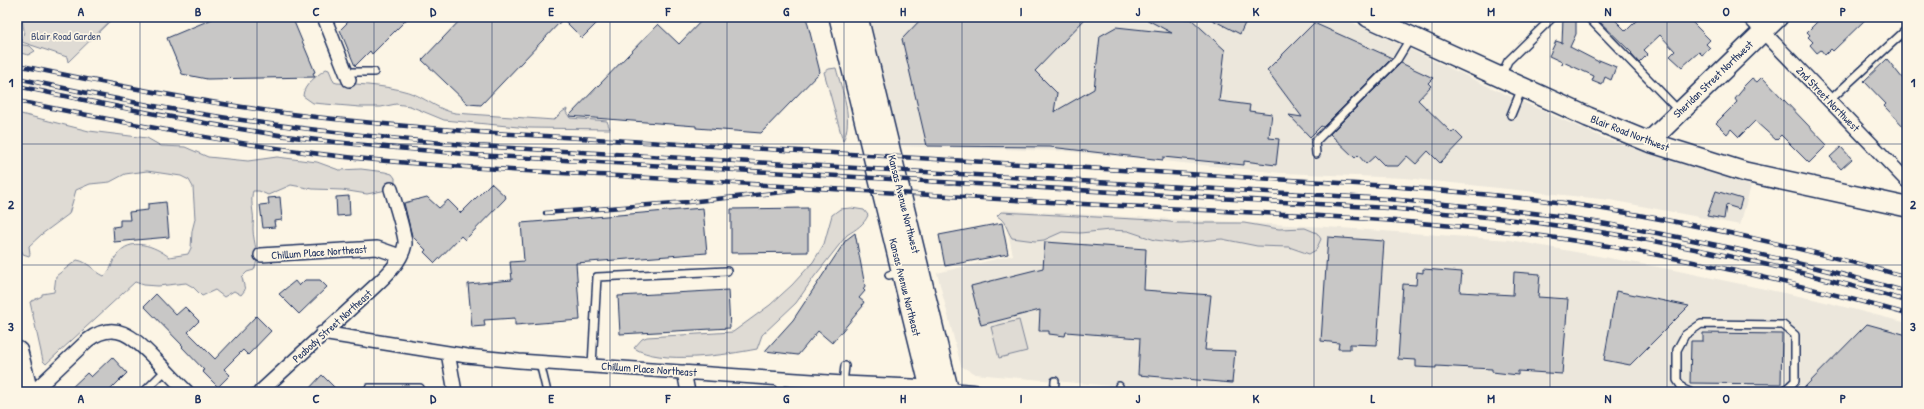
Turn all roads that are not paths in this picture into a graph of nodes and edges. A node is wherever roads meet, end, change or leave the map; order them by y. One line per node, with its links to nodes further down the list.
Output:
1 (324, 17): 13 (street)
2 (839, 17): 22 (street, Kansas Avenue Northwest)
3 (858, 17): 40 (street, Kansas Avenue Northwest)
4 (1553, 17): 14 (lane)
5 (1588, 17): 17 (lane)
6 (1748, 17): 10 (street, 2nd Street Northwest)
7 (1778, 17): 10 (street, Sheridan Street Northwest)
8 (1380, 19): 11 (street, Blair Road Northwest)
9 (1907, 29): 16 (lane)
10 (1763, 32): 16 (street, 2nd Street Northwest); 17 (street, Sheridan Street Northwest)
11 (1411, 36): 14 (street, Blair Road Northwest); 20 (lane)
12 (374, 72): 13 (lane)
13 (347, 76)
14 (1500, 78): 15 (street, Blair Road Northwest)
15 (1522, 88): 18 (lane); 19 (street, Blair Road Northwest)
16 (1829, 100): 21 (street, 2nd Street Northwest)
17 (1680, 112): 19 (street, Sheridan Street Northwest)
18 (1511, 115)
19 (1649, 142): 24 (street, Blair Road Northwest)
20 (1316, 154)
21 (1907, 181)
22 (879, 182): 40 (street, Kansas Avenue Northeast)
23 (391, 189): 26 (street)
24 (1907, 207)
25 (261, 255): 26 (street, Chillum Place Northeast)
26 (400, 256): 28 (street, Peabody Street Northeast)
27 (727, 271): 32 (lane)
28 (322, 333): 30 (street, Chillum Place Northeast); 45 (street, Peabody Street Northeast)
29 (17, 352): 41 (main road)
30 (448, 353): 31 (street, Chillum Place Northeast); 47 (street)
31 (540, 363): 32 (street, Chillum Place Northeast); 48 (lane)
32 (592, 365): 35 (street, Chillum Place Northeast)
33 (845, 366): 37 (lane)
34 (166, 370): 42 (street); 43 (lane); 44 (street)
35 (684, 372): 38 (street, Chillum Place Northeast); 49 (street)
36 (1055, 381): 51 (lane)
37 (843, 383): 38 (street, Chillum Place Northeast); 40 (street, Chillum Place Northeast)
38 (780, 385)
39 (420, 388): 46 (lane)
40 (940, 390): 50 (street, Chillum Place Northeast)
41 (27, 392)
42 (33, 392)
43 (144, 392)
44 (187, 392)
45 (260, 392)
46 (366, 392)
47 (455, 392)
48 (547, 392)
49 (688, 392)
50 (977, 392)
51 (1054, 392)
52 (1690, 392): 53 (lane)
53 (1783, 392)

